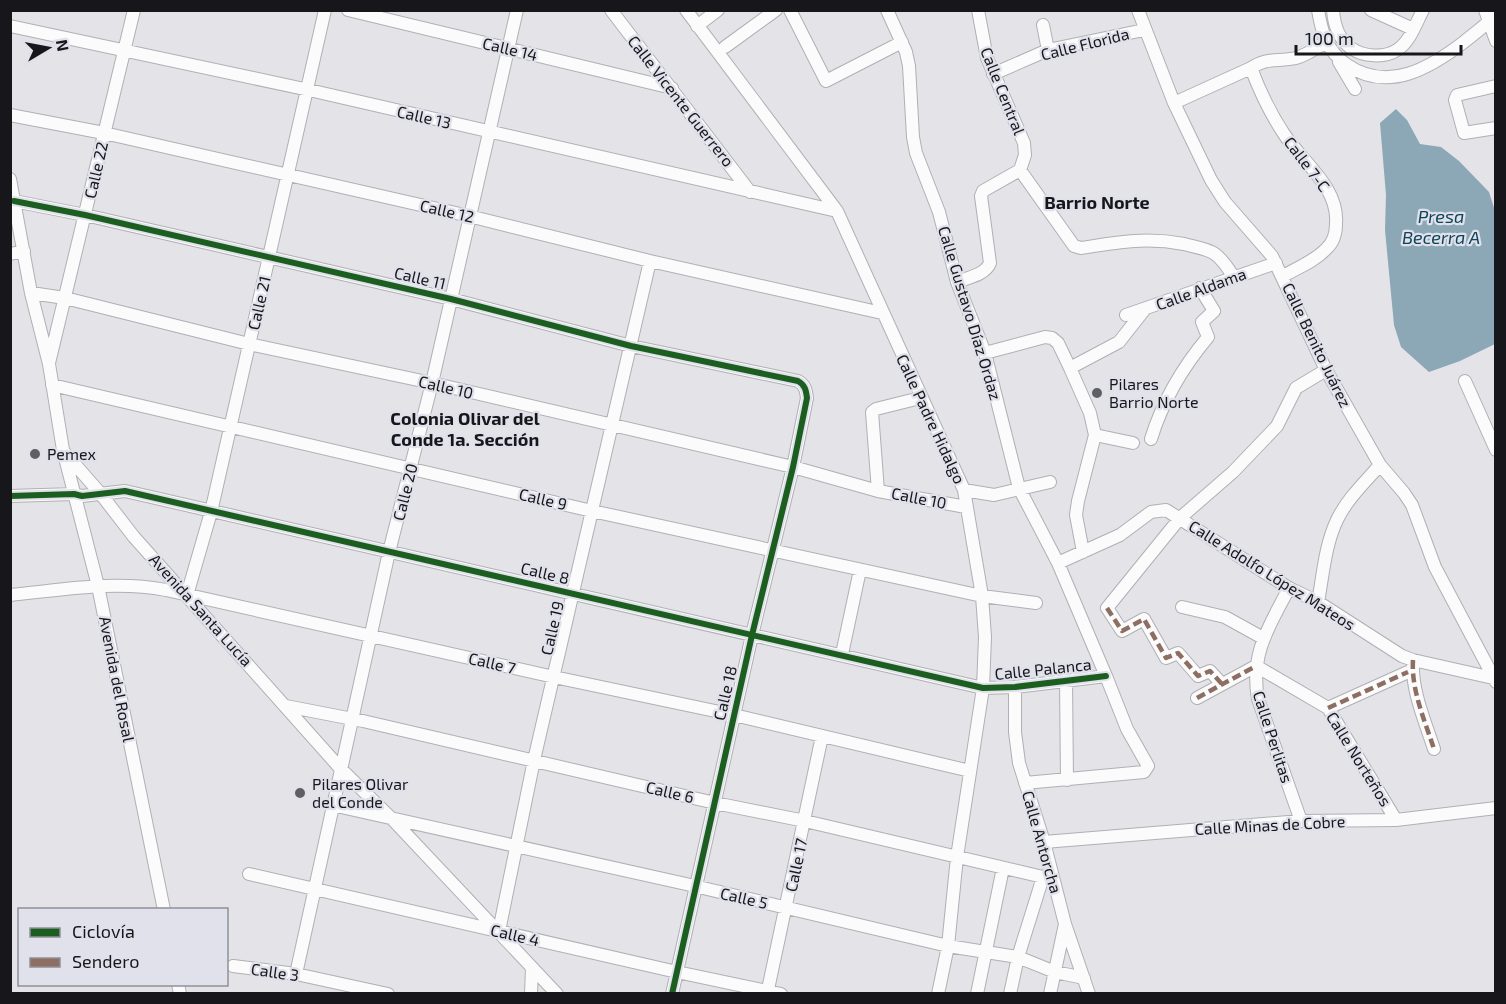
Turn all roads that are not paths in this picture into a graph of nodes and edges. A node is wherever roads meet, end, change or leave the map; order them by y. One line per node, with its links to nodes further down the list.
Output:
1 (134, 10): 28 (street, Calle 22)
2 (325, 10): 36 (street, Calle 21)
3 (348, 10): 27 (street, Calle 14)
4 (517, 10): 27 (street, Calle 20)
5 (611, 10): 34 (street, Calle Vicente Guerrero)
6 (687, 10): 20 (street, Calle Padre Hidalgo)
7 (718, 10): 20 (street)
8 (777, 10): 26 (street)
9 (790, 10): 24 (street)
10 (887, 10): 24 (street, Calle Gustavo Díaz Ordaz)
11 (978, 10): 32 (street, Calle Central)
12 (1138, 10): 22 (street, Calle Benito Juárez)
13 (1318, 10): 25 (street)
14 (1333, 10): 21 (street)
15 (1371, 10): 21 (street)
16 (1423, 10): 21 (street)
17 (1490, 16): 23 (street); 30 (street)
18 (1043, 25): 29 (street)
19 (10, 26): 28 (street, Calle 13)
20 (697, 26): 47 (street, Calle Padre Hidalgo)
21 (1413, 29)
22 (1144, 30): 29 (street, Calle Florida); 37 (street, Calle Benito Juárez)
23 (1496, 41)
24 (902, 42): 57 (street, Calle Gustavo Díaz Ordaz)
25 (1326, 42): 30 (street); 31 (street)
26 (725, 47)
27 (508, 49): 34 (street, Calle 14); 40 (street, Calle 20)
28 (124, 50): 36 (street, Calle 13); 41 (street, Calle 22)
29 (1048, 50): 32 (street, Calle Florida)
30 (1335, 57): 35 (street)
31 (1251, 68): 37 (street); 56 (street, Calle 7-C)
32 (993, 74): 42 (street, Calle Central)
33 (1496, 86): 39 (street)
34 (672, 88): 45 (street, Calle Vicente Guerrero)
35 (1355, 89)
36 (309, 90): 40 (street, Calle 13); 43 (street, Calle 21)
37 (1174, 103): 54 (street, Calle Benito Juárez)
38 (10, 115): 41 (street, Calle 12)
39 (1496, 128)
40 (489, 132): 45 (street, Calle 13); 49 (street, Calle 20)
41 (104, 133): 43 (street, Calle 12); 48 (street, Calle 22)
42 (1020, 170): 55 (street); 57 (street)
43 (289, 176): 49 (street, Calle 12); 52 (street, Calle 21)
44 (10, 179): 46 (street)
45 (750, 192): 47 (street, Calle 13)
46 (14, 201): 48 (street, Calle 11); 50 (street)
47 (837, 211): 63 (street, Calle Padre Hidalgo)
48 (85, 215): 52 (street, Calle 11); 60 (street, Calle 22)
49 (469, 216): 53 (street, Calle 12); 61 (street, Calle 20)
50 (24, 251): 51 (street); 59 (street)
51 (10, 254)
52 (269, 258): 61 (street, Calle 11); 65 (street, Calle 21)
53 (650, 261): 63 (street, Calle 12); 66 (street, Calle 19)
54 (1276, 263): 55 (street, Calle Aldama); 56 (street, Calle Benito Juárez)
55 (1233, 276): 58 (street, Calle Aldama)
56 (1283, 276): 70 (street, Calle Benito Juárez)
57 (957, 282): 67 (street, Calle Gustavo Díaz Ordaz)
58 (1200, 288): 62 (street, Calle Aldama); 79 (street)
59 (31, 293): 60 (street, Calle 10); 68 (street)
60 (65, 298): 65 (street, Calle 10); 68 (street, Calle 22)
61 (451, 299): 66 (street, Calle 11); 72 (street, Calle 20)
62 (1145, 309): 64 (street, Calle Aldama); 69 (street)
63 (882, 313): 75 (street, Calle Padre Hidalgo)
64 (1126, 315)
65 (249, 344): 72 (street, Calle 10); 77 (street, Calle 21)
66 (630, 346): 74 (street, Calle 11); 76 (street, Calle 19)
67 (985, 353): 69 (street); 87 (street, Calle Gustavo Díaz Ordaz)
68 (49, 364): 73 (street)
69 (1070, 368): 78 (street)
70 (1326, 370): 83 (street, Calle Benito Juárez); 96 (street)
71 (1465, 381): 82 (street)
72 (432, 383): 76 (street, Calle 10); 85 (street, Calle 20)
73 (52, 385): 77 (street, Calle 9); 81 (street)
74 (807, 398): 84 (street, Calle 18)
75 (920, 398): 88 (street, Calle Padre Hidalgo); 89 (street)
76 (612, 426): 84 (street, Calle 10); 94 (street, Calle 19)
77 (230, 427): 85 (street, Calle 9); 95 (street, Calle 21)
78 (1095, 435): 80 (street); 99 (street)
79 (1151, 439)
80 (1132, 443)
81 (63, 450): 90 (street, Avenida Santa Lucía); 91 (street, Avenida del Rosal)
82 (1496, 450)
83 (1380, 465): 108 (street); 119 (street, Calle Benito Juárez)
84 (793, 467): 89 (street, Calle 10); 97 (street, Calle 18)
85 (411, 468): 94 (street, Calle 9); 98 (street, Calle 20)
86 (1050, 482): 87 (street)
87 (1018, 488): 88 (street); 100 (street, Calle Gustavo Díaz Ordaz)
88 (964, 490): 93 (street, Calle Padre Hidalgo)
89 (878, 491): 93 (street, Calle 10)
90 (100, 493): 91 (street, Calle 8); 95 (street, Calle 8); 106 (street, Avenida Santa Lucía)
91 (74, 494): 92 (street, Calle 8); 102 (street, Avenida del Rosal)
92 (10, 496)
93 (966, 507): 107 (street, Calle Padre Hidalgo)
94 (592, 511): 97 (street, Calle 9); 104 (street, Calle 19)
95 (211, 512): 98 (street, Calle 8); 106 (street, Calle 21)
96 (1180, 518): 99 (street, Calle Adolfo López Mateos); 103 (street, Calle Adolfo López Mateos); 121 (street)
97 (772, 549): 101 (street, Calle 9); 112 (street, Calle 18)
98 (389, 552): 104 (street, Calle 8); 111 (street, Calle 20)
99 (1083, 552): 100 (street, Calle Adolfo López Mateos)
100 (1058, 563): 117 (street, Calle Gustavo Díaz Ordaz)
101 (860, 570): 107 (street, Calle 9); 114 (street)
102 (98, 586): 105 (street, Calle 7); 106 (street, Calle 7); 151 (street, Avenida del Rosal)
103 (1289, 588): 108 (street, Calle Adolfo López Mateos); 113 (street, Calle Perlitas)
104 (573, 594): 112 (street, Calle 8); 118 (street, Calle 19)
105 (10, 595)
106 (187, 595): 111 (street, Calle 7); 125 (street, Avenida Santa Lucía)
107 (982, 596): 109 (street, Calle 9); 123 (street, Calle Padre Hidalgo)
108 (1318, 602): 116 (street, Calle Adolfo López Mateos)
109 (1035, 603)
110 (1182, 607): 113 (street)
111 (371, 635): 118 (street, Calle 7); 128 (street, Calle 20)
112 (752, 635): 114 (street, Calle 8); 127 (street, Calle 18)
113 (1263, 638): 115 (street, Calle Perlitas)
114 (842, 654): 123 (street, Calle 8)
115 (1256, 666): 121 (street); 126 (street, Calle Norteños); 142 (street, Calle Perlitas)
116 (1411, 666): 119 (street, Calle Adolfo López Mateos); 126 (street); 130 (street)
117 (1106, 676): 120 (street, Calle Palanca); 134 (street, Calle Gustavo Díaz Ordaz)
118 (554, 677): 127 (street, Calle 7); 131 (street, Calle 19)
119 (1494, 680)
120 (1066, 681): 122 (street, Calle Palanca); 134 (street)
121 (1222, 684): 124 (street)
122 (1015, 687): 123 (street, Calle Palanca); 135 (street, Calle Antorcha)
123 (983, 688): 133 (street, Calle Padre Hidalgo)
124 (1197, 698)
125 (286, 706): 128 (street, Calle 6); 132 (street, Avenida Santa Lucía)
126 (1328, 708): 140 (street, Calle Norteños)
127 (734, 715): 129 (street, Calle 7); 136 (street, Calle 18)
128 (353, 719): 131 (street, Calle 6); 132 (street, Calle 20)
129 (822, 736): 133 (street, Calle 7); 141 (street, Calle 17)
130 (1434, 749)
131 (534, 760): 136 (street, Calle 6); 144 (street, Calle 19)
132 (340, 768): 137 (street, Calle 20); 139 (street, Avenida Santa Lucía)
133 (970, 771): 145 (street, Calle Padre Hidalgo)
134 (1066, 780): 135 (street)
135 (1025, 783): 143 (street, Calle Antorcha)
136 (715, 803): 141 (street, Calle 6); 149 (street, Calle 18)
137 (333, 805): 139 (street, Calle 5); 150 (street, Calle 20)
138 (1496, 808): 140 (street, Calle Minas de Cobre)
139 (393, 820): 144 (street, Calle 5); 154 (street, Avenida Santa Lucía)
140 (1396, 820): 142 (street, Calle Minas de Cobre)
141 (805, 821): 145 (street, Calle 6); 152 (street, Calle 17)
142 (1301, 821): 143 (street, Calle Minas de Cobre)
143 (1044, 842): 148 (street, Calle Antorcha)
144 (516, 846): 149 (street, Calle 5); 154 (street, Calle 19)
145 (957, 857): 146 (street, Calle 6); 155 (street, Calle Padre Hidalgo)
146 (1003, 868): 148 (street, Calle 6); 156 (street)
147 (249, 874): 150 (street, Calle 4)
148 (1047, 875): 153 (street, Calle Antorcha); 157 (street)
149 (697, 886): 152 (street, Calle 5); 160 (street, Calle 18)
150 (315, 888): 154 (street, Calle 4); 162 (street, Calle 20)
151 (164, 908)
152 (786, 908): 155 (street, Calle 5); 164 (street, Calle 17)
153 (1065, 924): 161 (street); 163 (street, Calle Antorcha)
154 (498, 931): 159 (street, Avenida Santa Lucía); 160 (street, Calle 4)
155 (948, 946): 156 (street, Calle 5); 170 (street, Calle Padre Hidalgo)
156 (987, 953): 157 (street, Calle 5); 171 (street)
157 (1018, 957): 161 (street, Calle 5); 172 (street)
158 (233, 966): 162 (street, Calle 3)
159 (532, 968): 166 (street); 167 (street, Avenida Santa Lucía)
160 (677, 972): 164 (street, Calle 4); 168 (street, Calle 18)
161 (1055, 972): 163 (street, Calle 5); 173 (street)
162 (296, 974): 165 (street, Calle 3)
163 (1084, 978): 174 (street, Calle Antorcha)
164 (767, 992): 169 (street, Calle 4)
165 (388, 993)
166 (531, 993)
167 (557, 993)
168 (672, 993)
169 (781, 993)
170 (938, 993)
171 (977, 993)
172 (1010, 993)
173 (1050, 993)
174 (1089, 993)

